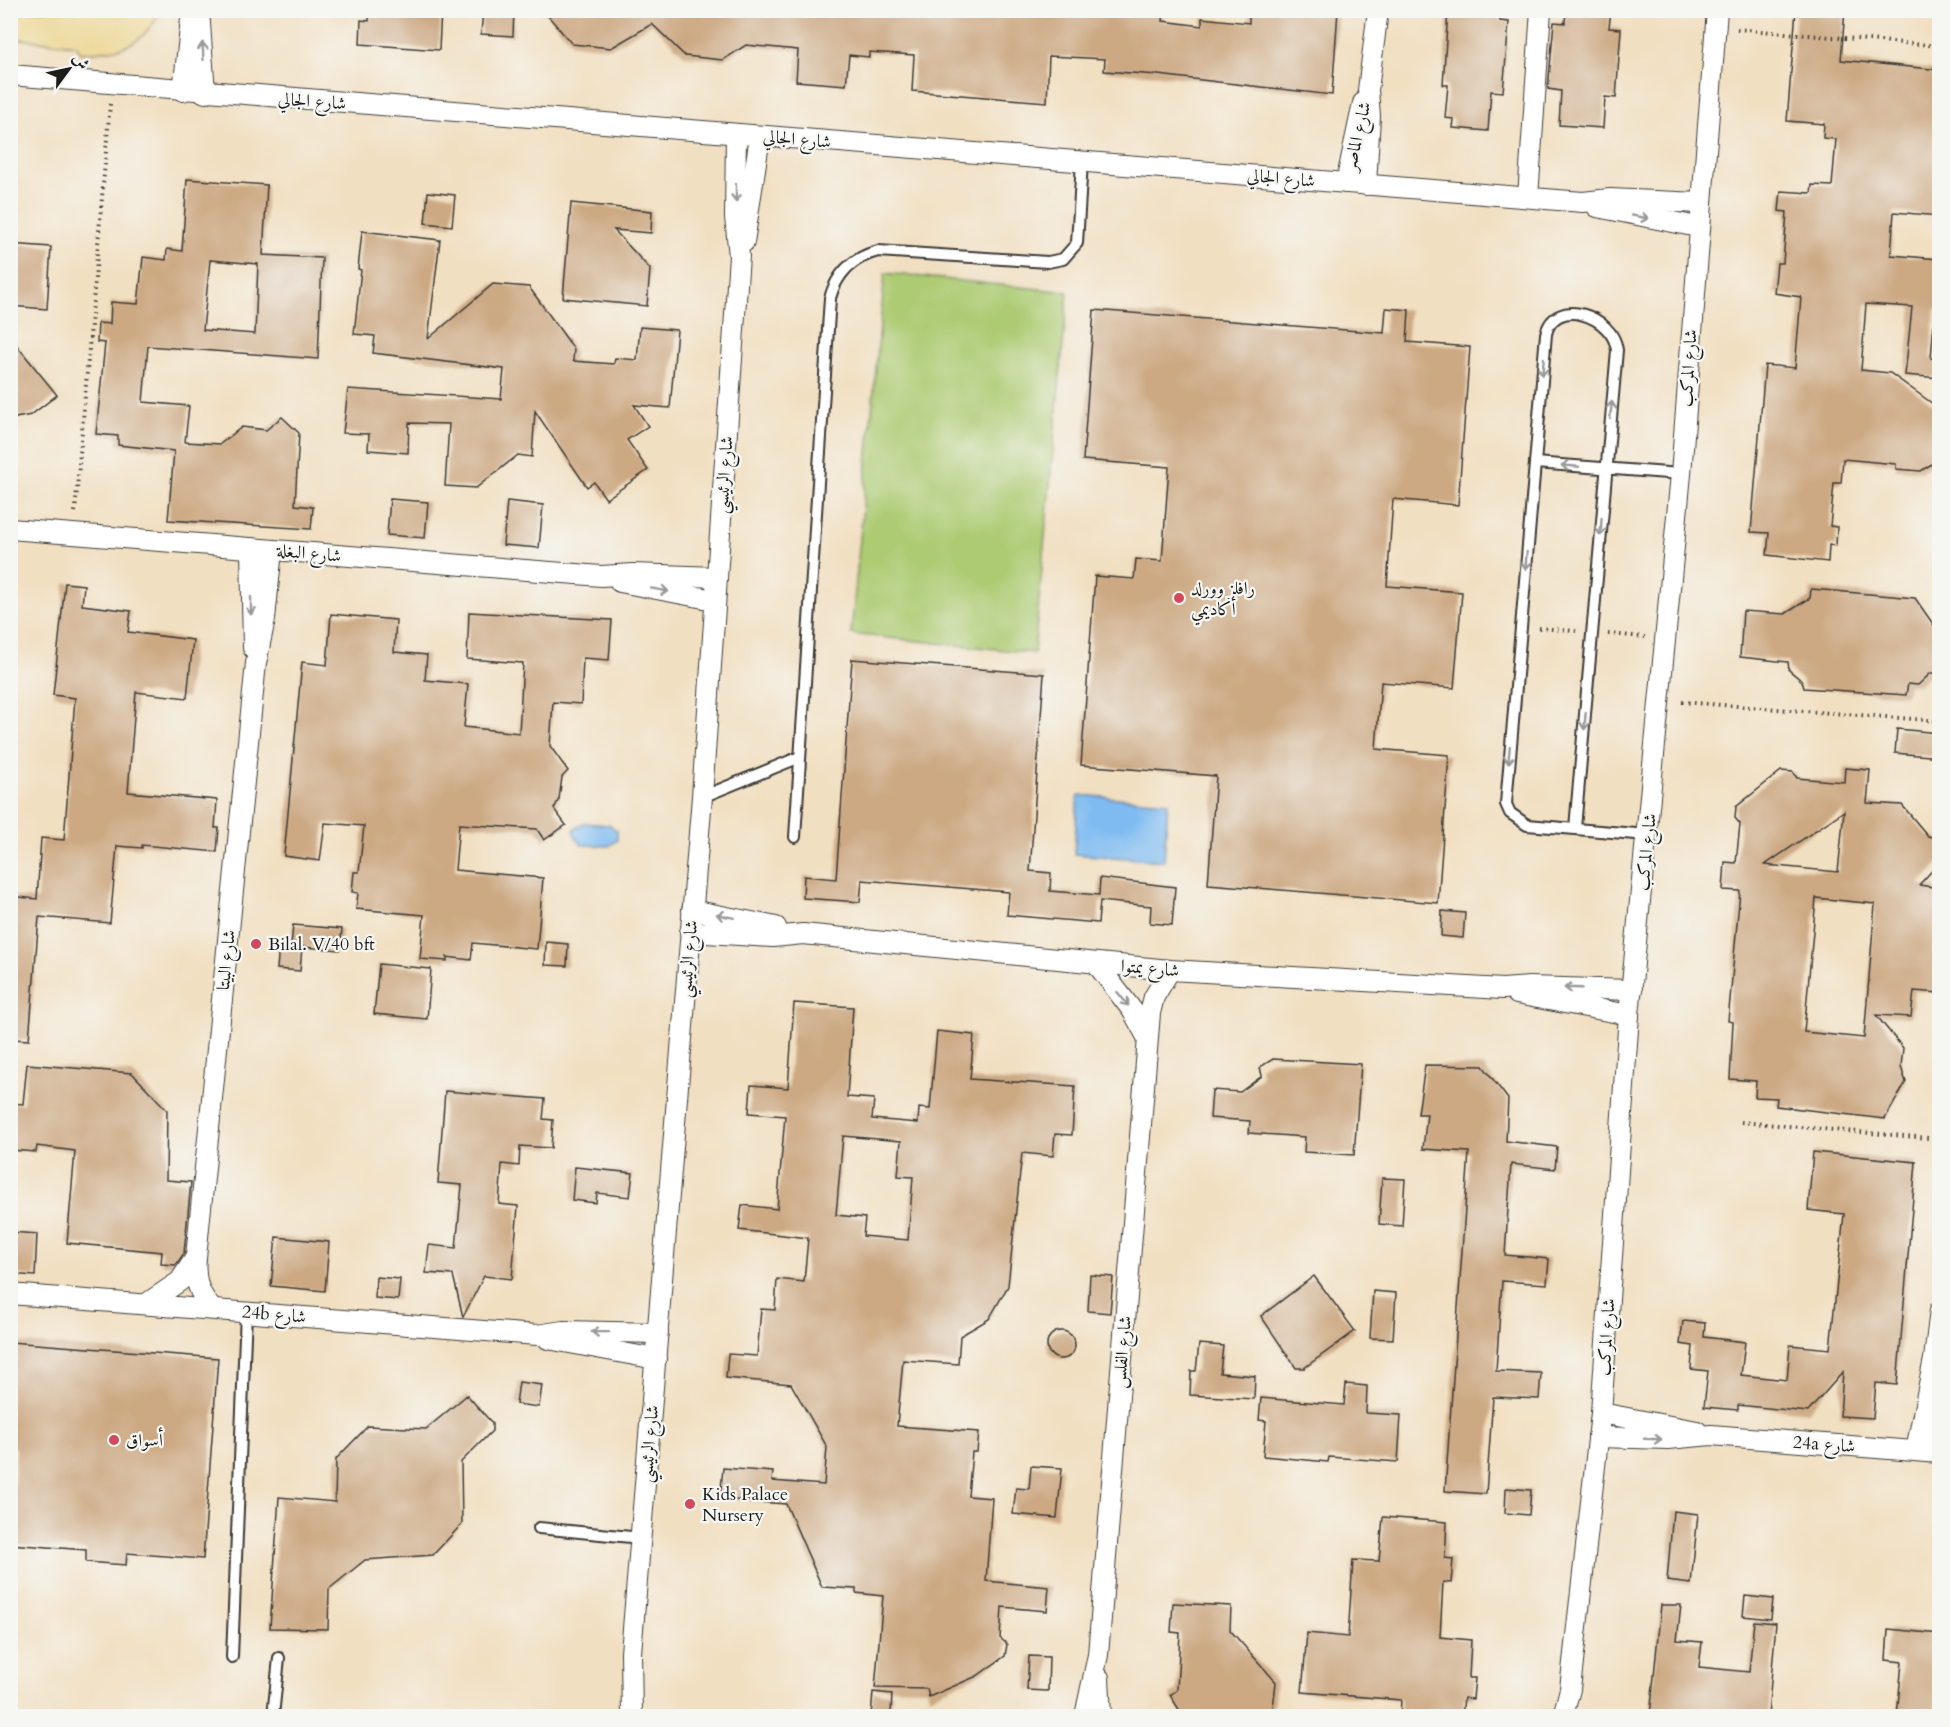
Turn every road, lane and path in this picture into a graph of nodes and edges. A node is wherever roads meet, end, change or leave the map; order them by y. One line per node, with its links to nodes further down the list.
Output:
1 (192, 10): 10 (street)
2 (199, 10): 11 (street, one-way to 2)
3 (1378, 10): 9 (street, شارع الماصر)
4 (1541, 10): 17 (street)
5 (1716, 19): 6 (path); 19 (street, شارع المركب)
6 (1940, 46)
7 (10, 75): 8 (street, شارع الجالي)
8 (112, 85): 10 (street, شارع الجالي); 26 (path)
9 (1368, 90): 15 (street, شارع الماصر); 16 (street, شارع الماصر)
10 (183, 91): 11 (street, شارع الجالي)
11 (205, 93): 12 (street, شارع الجالي)
12 (736, 134): 13 (street, شارع الجالي); 21 (street, شارع الرئيسي, one-way to 21)
13 (760, 136): 14 (street, شارع الجالي); 21 (street, شارع الرئيسي)
14 (1082, 162): 15 (street, شارع الجالي); 35 (lane)
15 (1346, 183): 16 (street, شارع الجالي)
16 (1366, 185): 17 (street, شارع الجالي)
17 (1528, 198): 18 (street, شارع الجالي)
18 (1583, 202): 19 (street, شارع الجالي); 20 (street, شارع الجالي, one-way to 20)
19 (1700, 202): 20 (street, شارع المركب)
20 (1698, 227): 24 (street, شارع المركب)
21 (739, 256): 30 (street, شارع الرئيسي)
22 (1535, 463): 23 (lane, one-way to 22); 23 (lane, one-way to 22); 37 (lane, one-way to 37)
23 (1605, 468): 24 (lane); 37 (lane, one-way to 37)
24 (1681, 474): 33 (street, شارع المركب)
25 (10, 529): 26 (street, شارع البغلة)
26 (73, 534): 27 (street, شارع البغلة)
27 (251, 548): 28 (street, شارع البغلة); 32 (street, شارع البيتا, one-way to 32)
28 (272, 550): 29 (street, شارع البغلة); 32 (street, شارع البيتا)
29 (607, 576): 30 (street, شارع البغلة); 31 (street, شارع البغلة, one-way to 31)
30 (717, 577): 31 (street, شارع الرئيسي)
31 (714, 600): 36 (street, شارع الرئيسي)
32 (256, 663): 51 (street, شارع البيتا)
33 (1660, 700): 34 (path); 38 (street, شارع المركب)
34 (1940, 721)
35 (800, 757): 36 (lane); 39 (lane)
36 (702, 797): 40 (street, شارع الرئيسي)
37 (1575, 828): 38 (lane)
38 (1648, 834): 46 (street, شارع المركب)
39 (795, 837)
40 (692, 910): 41 (street, شارع الرئيسي); 42 (street, شارع يمتوا, one-way to 40)
41 (690, 932): 42 (street, شارع يمتوا); 57 (street, شارع الرئيسي)
42 (799, 934): 43 (street, شارع يمتوا)
43 (1096, 963): 44 (street, شارع يمتوا); 48 (street, one-way to 48)
44 (1170, 970): 45 (street, شارع يمتوا); 48 (street, شارع الفلس)
45 (1503, 989): 46 (street, شارع يمتوا, one-way to 45); 47 (street, شارع يمتوا)
46 (1632, 990): 47 (street, شارع المركب)
47 (1629, 1015): 61 (street, شارع المركب)
48 (1147, 1036): 71 (street, شارع الفلس)
49 (1741, 1122): 50 (path)
50 (1940, 1138)
51 (196, 1257): 53 (street, شارع البيتا); 54 (street, شارع البيتا)
52 (10, 1294): 53 (street, 24b شارع)
53 (146, 1304): 54 (street, 24b شارع)
54 (212, 1309): 56 (street, 24b شارع)
55 (1940, 1310): 60 (street)
56 (246, 1312): 58 (street, 24b شارع); 68 (lane)
57 (658, 1333): 58 (street, 24b شارع, one-way to 58); 59 (street, شارع الرئيسي)
58 (537, 1335): 59 (street, 24b شارع)
59 (656, 1359): 67 (street, شارع الرئيسي)
60 (1933, 1362): 64 (street); 65 (street)
61 (1601, 1413): 62 (street, 24a شارع); 63 (street, شارع المركب)
62 (1708, 1435): 63 (street, 24a شارع, one-way to 62); 64 (street, 24a شارع)
63 (1598, 1437): 72 (street, شارع المركب)
64 (1916, 1450): 65 (street, 24a شارع)
65 (1938, 1453)
66 (539, 1528): 67 (lane)
67 (641, 1538): 70 (street, شارع الرئيسي)
68 (232, 1657)
69 (279, 1658): 73 (lane)
70 (630, 1662): 74 (street, شارع الرئيسي); 75 (street, شارع الرئيسي)
71 (1096, 1667): 76 (street, شارع الفلس); 77 (street, شارع الفلس)
72 (1569, 1694): 78 (street, شارع المركب); 79 (street, شارع المركب)
73 (273, 1716)
74 (619, 1716)
75 (632, 1716)
76 (1085, 1716)
77 (1101, 1716)
78 (1563, 1716)
79 (1573, 1716)

